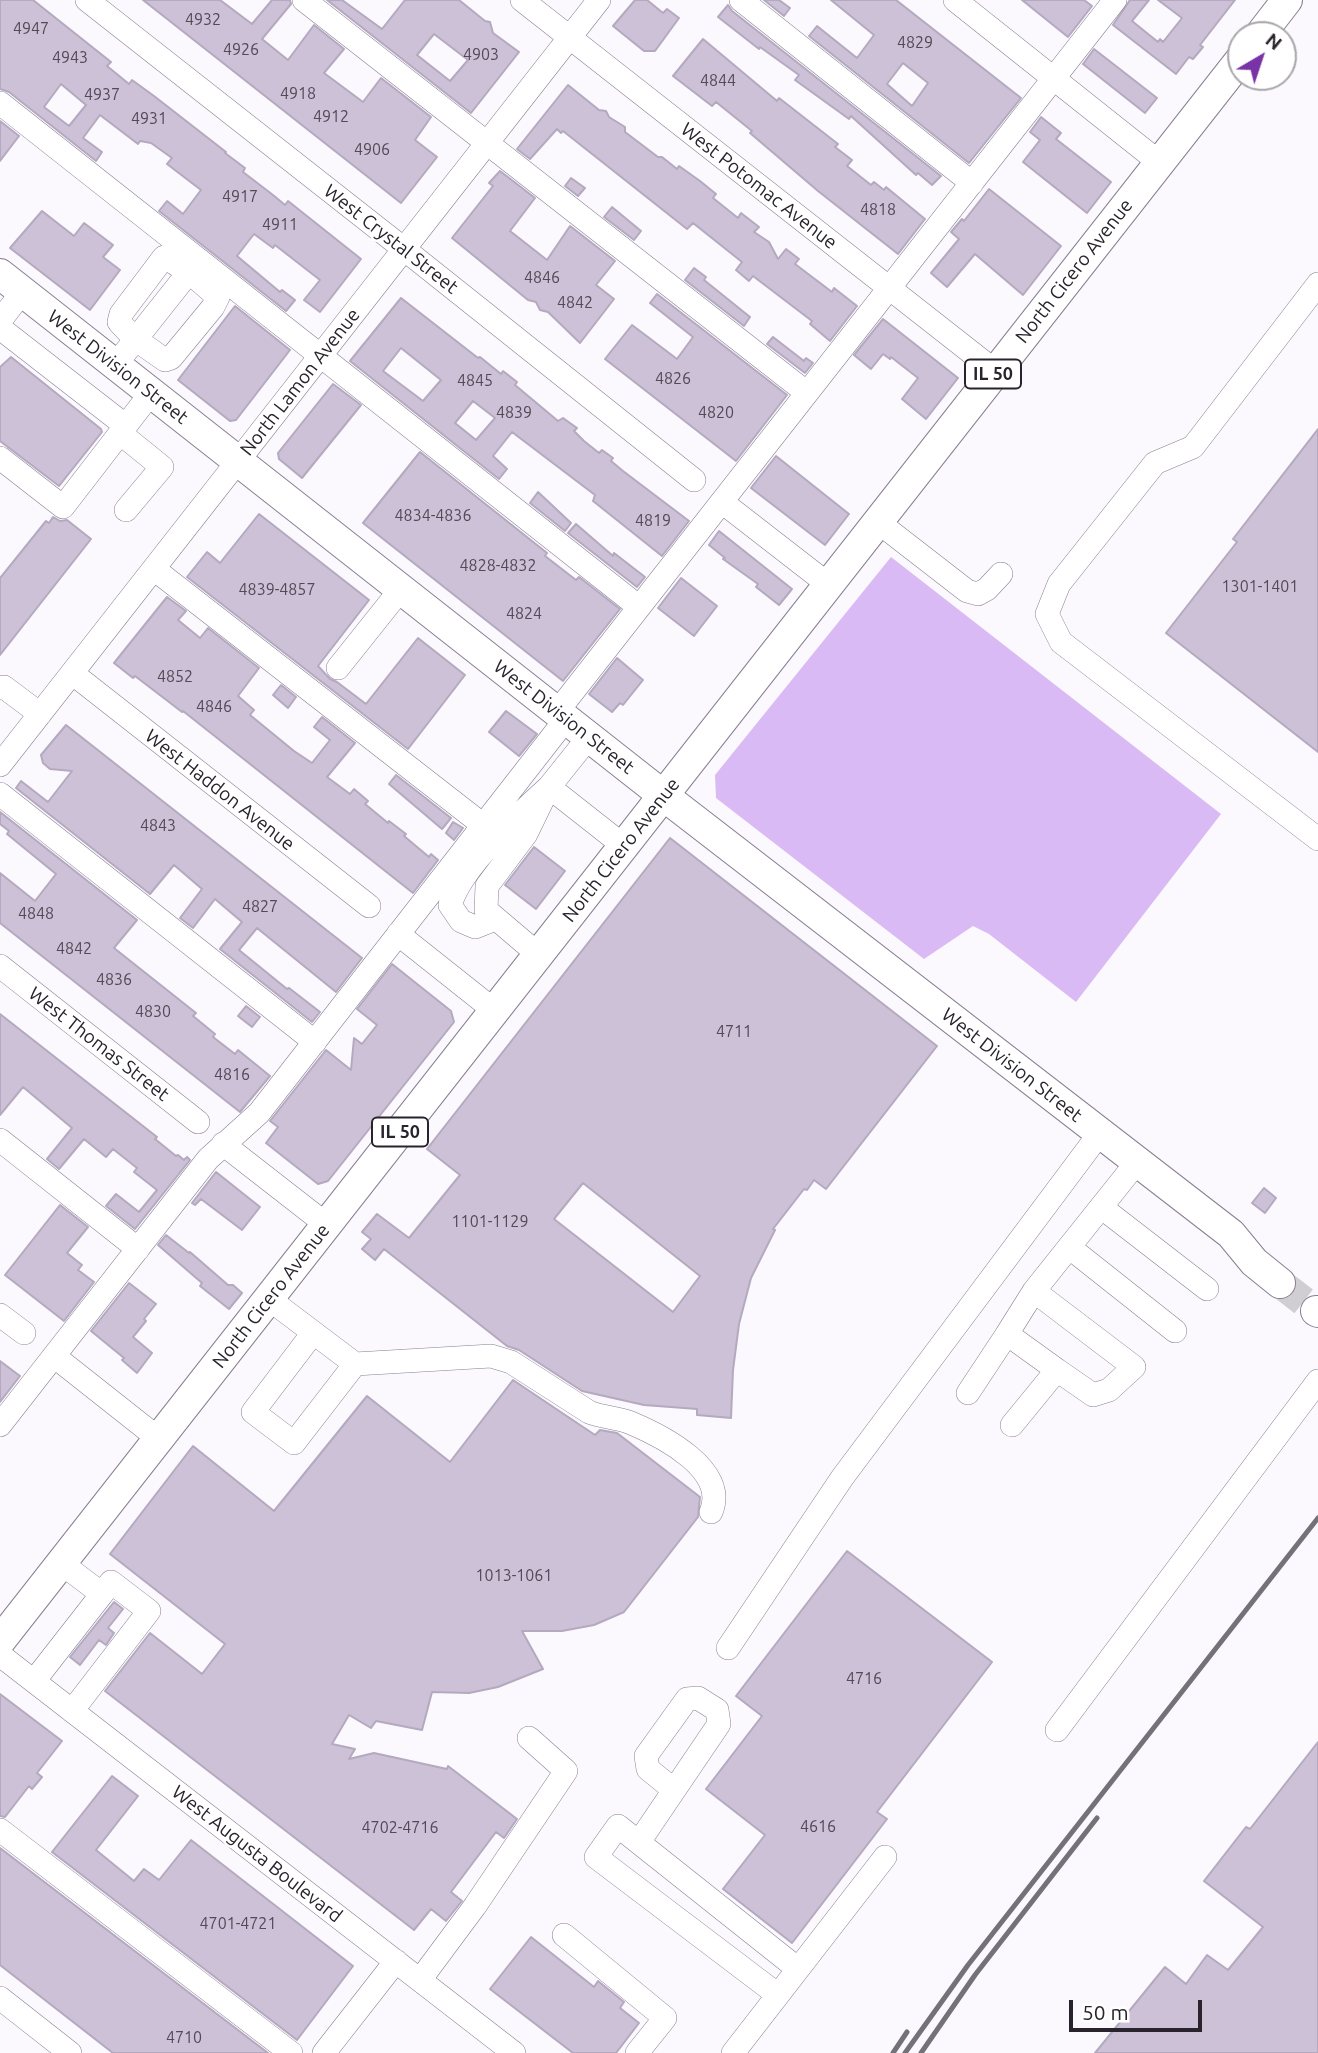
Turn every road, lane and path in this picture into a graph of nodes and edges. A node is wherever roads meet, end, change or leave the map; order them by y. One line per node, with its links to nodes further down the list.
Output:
1 (87, 0): 17 (street, West Crystal Street)
2 (304, 0): 14 (street)
3 (522, 0): 10 (street, West Potomac Avenue)
4 (599, 0): 10 (street, North Lamon Avenue)
5 (741, 0): 16 (street)
6 (955, 0): 12 (street)
7 (1115, 0): 12 (street)
8 (1287, 0): 9 (main road)
9 (1271, 21)
10 (570, 37): 14 (street, North Lamon Avenue); 20 (street, West Potomac Avenue)
11 (1227, 77): 15 (main road, North Cicero Avenue / IL 50)
12 (1054, 78): 15 (street); 16 (street)
13 (0, 103): 24 (street)
14 (486, 144): 17 (street, North Lamon Avenue); 28 (street)
15 (1160, 163): 26 (main road, North Cicero Avenue / IL 50)
16 (972, 183): 20 (street)
17 (404, 249): 24 (street, North Lamon Avenue); 32 (street, West Crystal Street)
18 (11, 283): 21 (street); 25 (main road, West Division Street)
19 (1318, 285): 52 (street)
20 (890, 288): 26 (street, West Potomac Avenue); 28 (street)
21 (0, 321)
22 (0, 328): 29 (street)
23 (135, 339): 23 (street); 25 (street)
24 (320, 356): 31 (street, North Lamon Avenue); 40 (street)
25 (116, 365): 27 (main road, West Division Street)
26 (995, 371): 35 (main road, North Cicero Avenue / IL 50)
27 (151, 393): 29 (street); 31 (main road, West Division Street)
28 (807, 393): 33 (street)
29 (123, 429): 30 (street); 34 (street)
30 (0, 458)
31 (238, 461): 36 (street, North Lamon Avenue); 39 (main road, West Division Street)
32 (694, 480)
33 (722, 502): 38 (street); 40 (street)
34 (126, 510)
35 (878, 522): 37 (street); 38 (main road, North Cicero Avenue / IL 50)
36 (154, 569): 42 (street, North Lamon Avenue); 51 (street)
37 (1001, 573)
38 (829, 585): 50 (main road, North Cicero Avenue / IL 50)
39 (401, 589): 41 (street); 45 (main road, West Division Street)
40 (639, 607): 45 (street)
41 (338, 668)
42 (72, 673): 44 (street, North Lamon Avenue); 54 (street, West Haddon Avenue)
43 (0, 688): 44 (street)
44 (40, 714): 47 (street, North Lamon Avenue)
45 (561, 715): 46 (main road, West Division Street); 51 (street)
46 (589, 737): 48 (street); 50 (main road, West Division Street)
47 (0, 765)
48 (549, 787): 53 (street); 55 (street); 55 (street)
49 (0, 794): 60 (street)
50 (664, 796): 53 (main road, North Cicero Avenue / IL 50); 62 (main road, West Division Street)
51 (483, 825): 56 (street)
52 (1318, 839)
53 (624, 846): 57 (main road, North Cicero Avenue / IL 50)
54 (369, 906)
55 (495, 919): 57 (street)
56 (398, 934): 59 (street); 60 (street)
57 (539, 955): 59 (main road, North Cicero Avenue / IL 50)
58 (0, 966): 61 (street, West Thomas Street)
59 (495, 1011): 67 (main road, North Cicero Avenue / IL 50)
60 (315, 1042): 64 (street)
61 (198, 1122)
62 (1100, 1133): 65 (main road, West Division Street); 91 (street)
63 (0, 1140): 69 (street)
64 (223, 1144): 67 (street); 69 (street)
65 (1137, 1162): 66 (street); 70 (main road, West Division Street)
66 (1101, 1207): 68 (street); 71 (street)
67 (327, 1225): 73 (main road, North Cicero Avenue / IL 50)
68 (1069, 1247): 72 (street); 75 (street)
69 (138, 1249): 79 (street)
70 (1286, 1276)
71 (1207, 1289)
72 (1034, 1291): 78 (street); 81 (street)
73 (269, 1299): 77 (street); 86 (main road, North Cicero Avenue / IL 50)
74 (0, 1315): 76 (street)
75 (1175, 1331)
76 (24, 1333)
77 (313, 1333): 80 (street); 80 (street)
78 (1007, 1334): 81 (street); 83 (street)
79 (54, 1356): 85 (street); 86 (street)
80 (355, 1364): 87 (street)
81 (1057, 1370): 84 (street)
82 (1318, 1381): 95 (street)
83 (968, 1393)
84 (1012, 1425)
85 (0, 1426)
86 (159, 1439): 88 (main road, North Cicero Avenue / IL 50)
87 (711, 1512)
88 (61, 1563): 89 (street); 90 (main road, North Cicero Avenue / IL 50)
89 (102, 1594): 93 (street); 94 (street)
90 (0, 1641)
91 (728, 1648)
92 (0, 1655): 93 (street, West Augusta Boulevard)
93 (34, 1681): 94 (street, West Augusta Boulevard)
94 (72, 1711): 102 (street, West Augusta Boulevard)
95 (1057, 1730)
96 (529, 1738): 104 (street)
97 (674, 1790): 99 (street)
98 (0, 1830): 108 (street)
99 (639, 1843): 103 (street); 105 (street)
100 (885, 1857): 103 (street)
101 (564, 1936): 111 (street)
102 (396, 1961): 104 (street, West Augusta Boulevard); 109 (street)
103 (799, 1969): 105 (street)
104 (420, 1980): 110 (street, West Augusta Boulevard)
105 (778, 1995): 112 (street)
106 (0, 1998): 107 (street)
107 (70, 2053)
108 (291, 2053)
109 (324, 2053)
110 (514, 2053)
111 (637, 2053)
112 (733, 2053)

